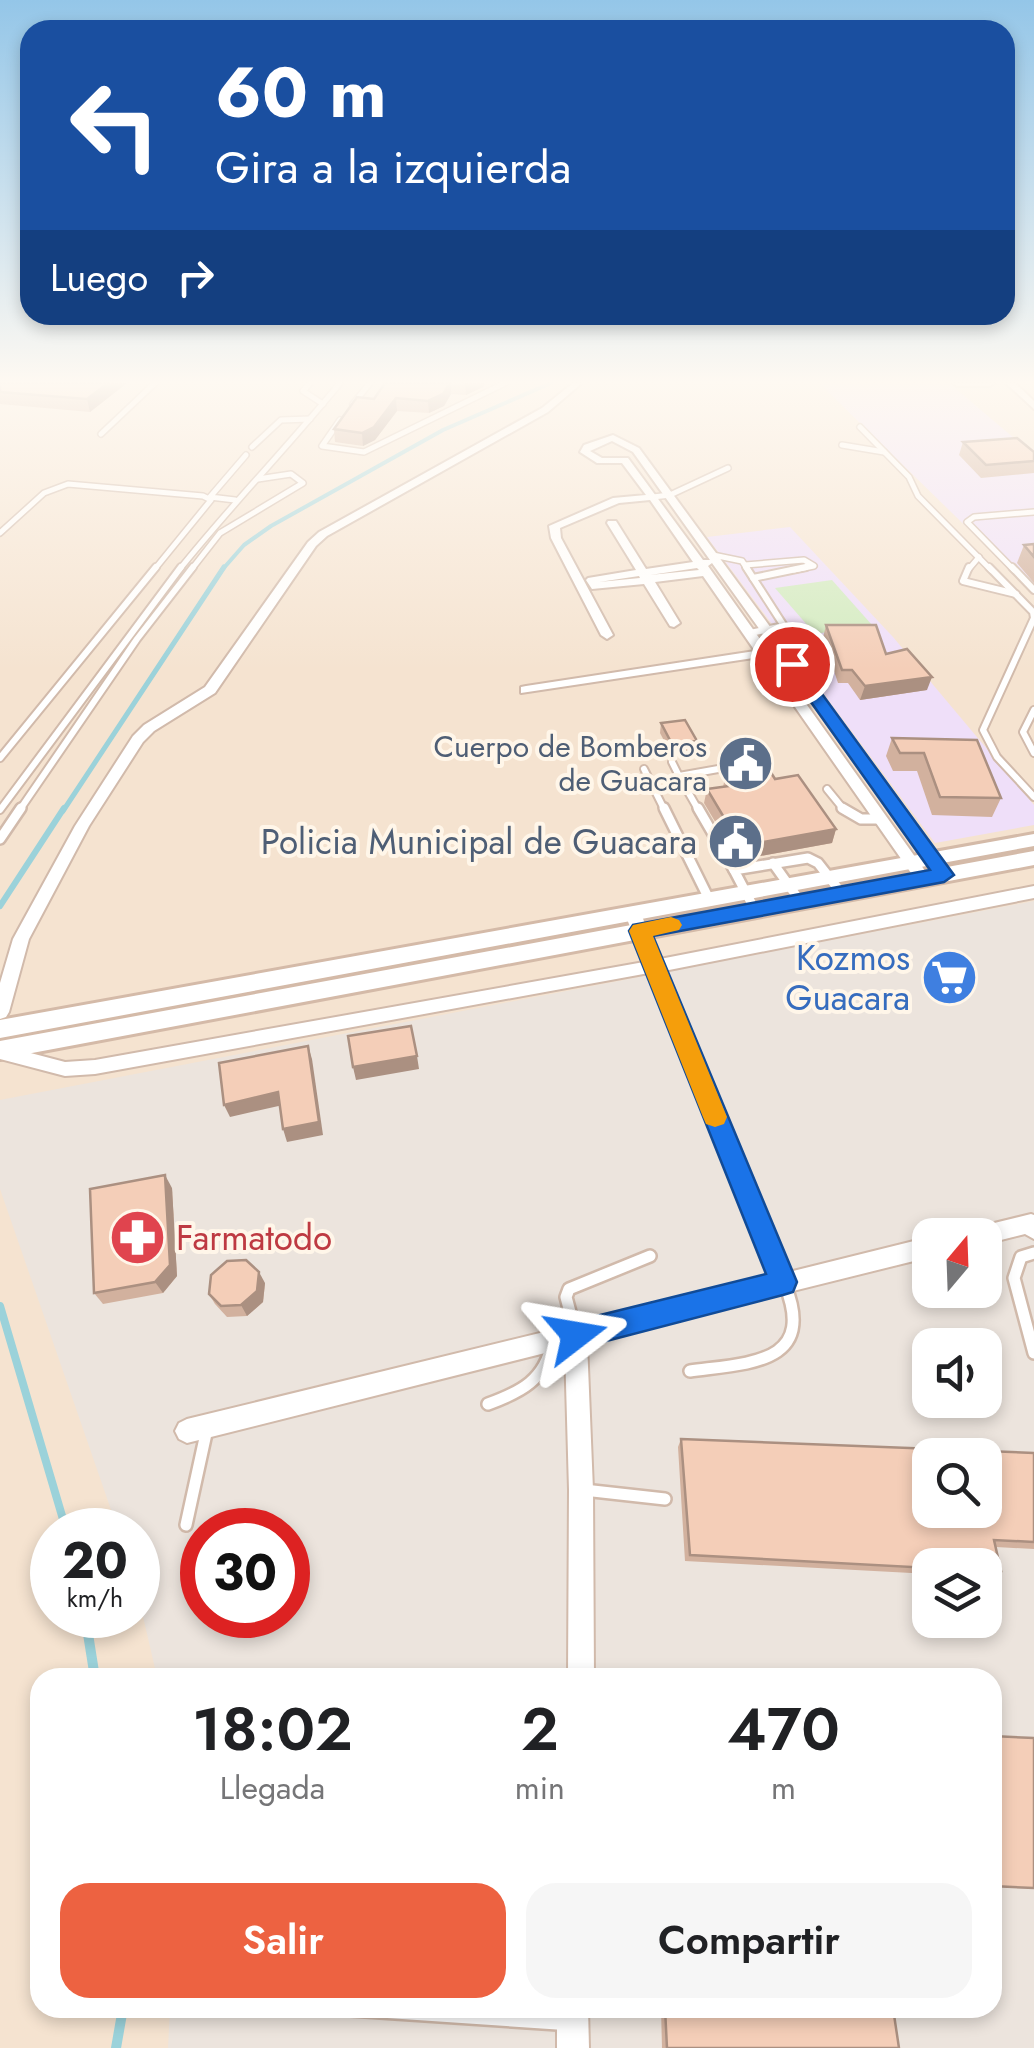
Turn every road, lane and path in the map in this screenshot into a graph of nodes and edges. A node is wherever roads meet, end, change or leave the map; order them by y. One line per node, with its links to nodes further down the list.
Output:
1 (226, 479): 11 (lane)
2 (264, 479): 9 (lane)
3 (301, 479): 42 (lane)
4 (425, 479): 55 (street)
5 (639, 479): 12 (street)
6 (656, 479): 10 (street)
7 (705, 479): 10 (lane)
8 (910, 479): 17 (lane)
9 (256, 480): 13 (lane)
10 (670, 495): 12 (lane); 18 (street)
11 (210, 497): 13 (lane); 16 (lane); 33 (lane)
12 (653, 497): 20 (street); 28 (street)
13 (235, 500): 40 (lane)
14 (1034, 512): 23 (lane)
15 (612, 524): 21 (street)
16 (0, 533)
17 (979, 557): 24 (lane); 24 (lane)
18 (715, 558): 19 (lane); 20 (street); 26 (street)
19 (745, 565): 22 (lane); 22 (lane)
20 (703, 568): 21 (street); 27 (street)
21 (645, 576): 25 (street)
22 (754, 578): 26 (lane)
23 (1034, 590)
24 (1016, 594): 39 (lane)
25 (674, 623)
26 (768, 632): 27 (lane); 46 (street)
27 (750, 634): 29 (street)
28 (607, 635)
29 (764, 654): 30 (street); 41 (street)
30 (526, 690)
31 (1034, 710): 32 (lane)
32 (1034, 753)
33 (0, 758)
34 (672, 762): 36 (lane)
35 (644, 769): 51 (lane)
36 (679, 776): 37 (lane); 47 (lane)
37 (750, 781)
38 (827, 789): 41 (lane)
39 (1034, 797)
40 (0, 810)
41 (880, 818): 46 (street)
42 (0, 839)
43 (1034, 840): 46 (main road)
44 (1034, 858): 46 (main road)
45 (773, 863): 47 (lane); 48 (lane); 50 (lane)
46 (927, 868): 48 (main road)
47 (734, 870): 52 (lane)
48 (836, 886): 50 (main road)
49 (1034, 892): 54 (street)
50 (794, 893): 52 (main road)
51 (708, 897): 52 (main road); 53 (main road)
52 (750, 901): 53 (main road)
53 (637, 922): 54 (street); 56 (main road); 57 (main road)
54 (653, 966): 57 (street); 63 (street)
55 (0, 1009)
56 (0, 1029)
57 (0, 1051)
58 (1033, 1225): 59 (street)
59 (1002, 1231)
60 (912, 1252): 63 (street)
61 (1034, 1253): 65 (lane)
62 (650, 1256): 64 (lane)
63 (783, 1282): 64 (street); 66 (lane)
64 (564, 1337): 67 (lane); 68 (street); 69 (street)
65 (1034, 1353)
66 (690, 1370)
67 (488, 1404)
68 (197, 1429): 71 (lane)
69 (582, 1490): 70 (lane); 72 (street)
70 (666, 1499)
71 (188, 1508)
72 (580, 1668)
73 (471, 2018): 74 (lane)
74 (573, 2026)

